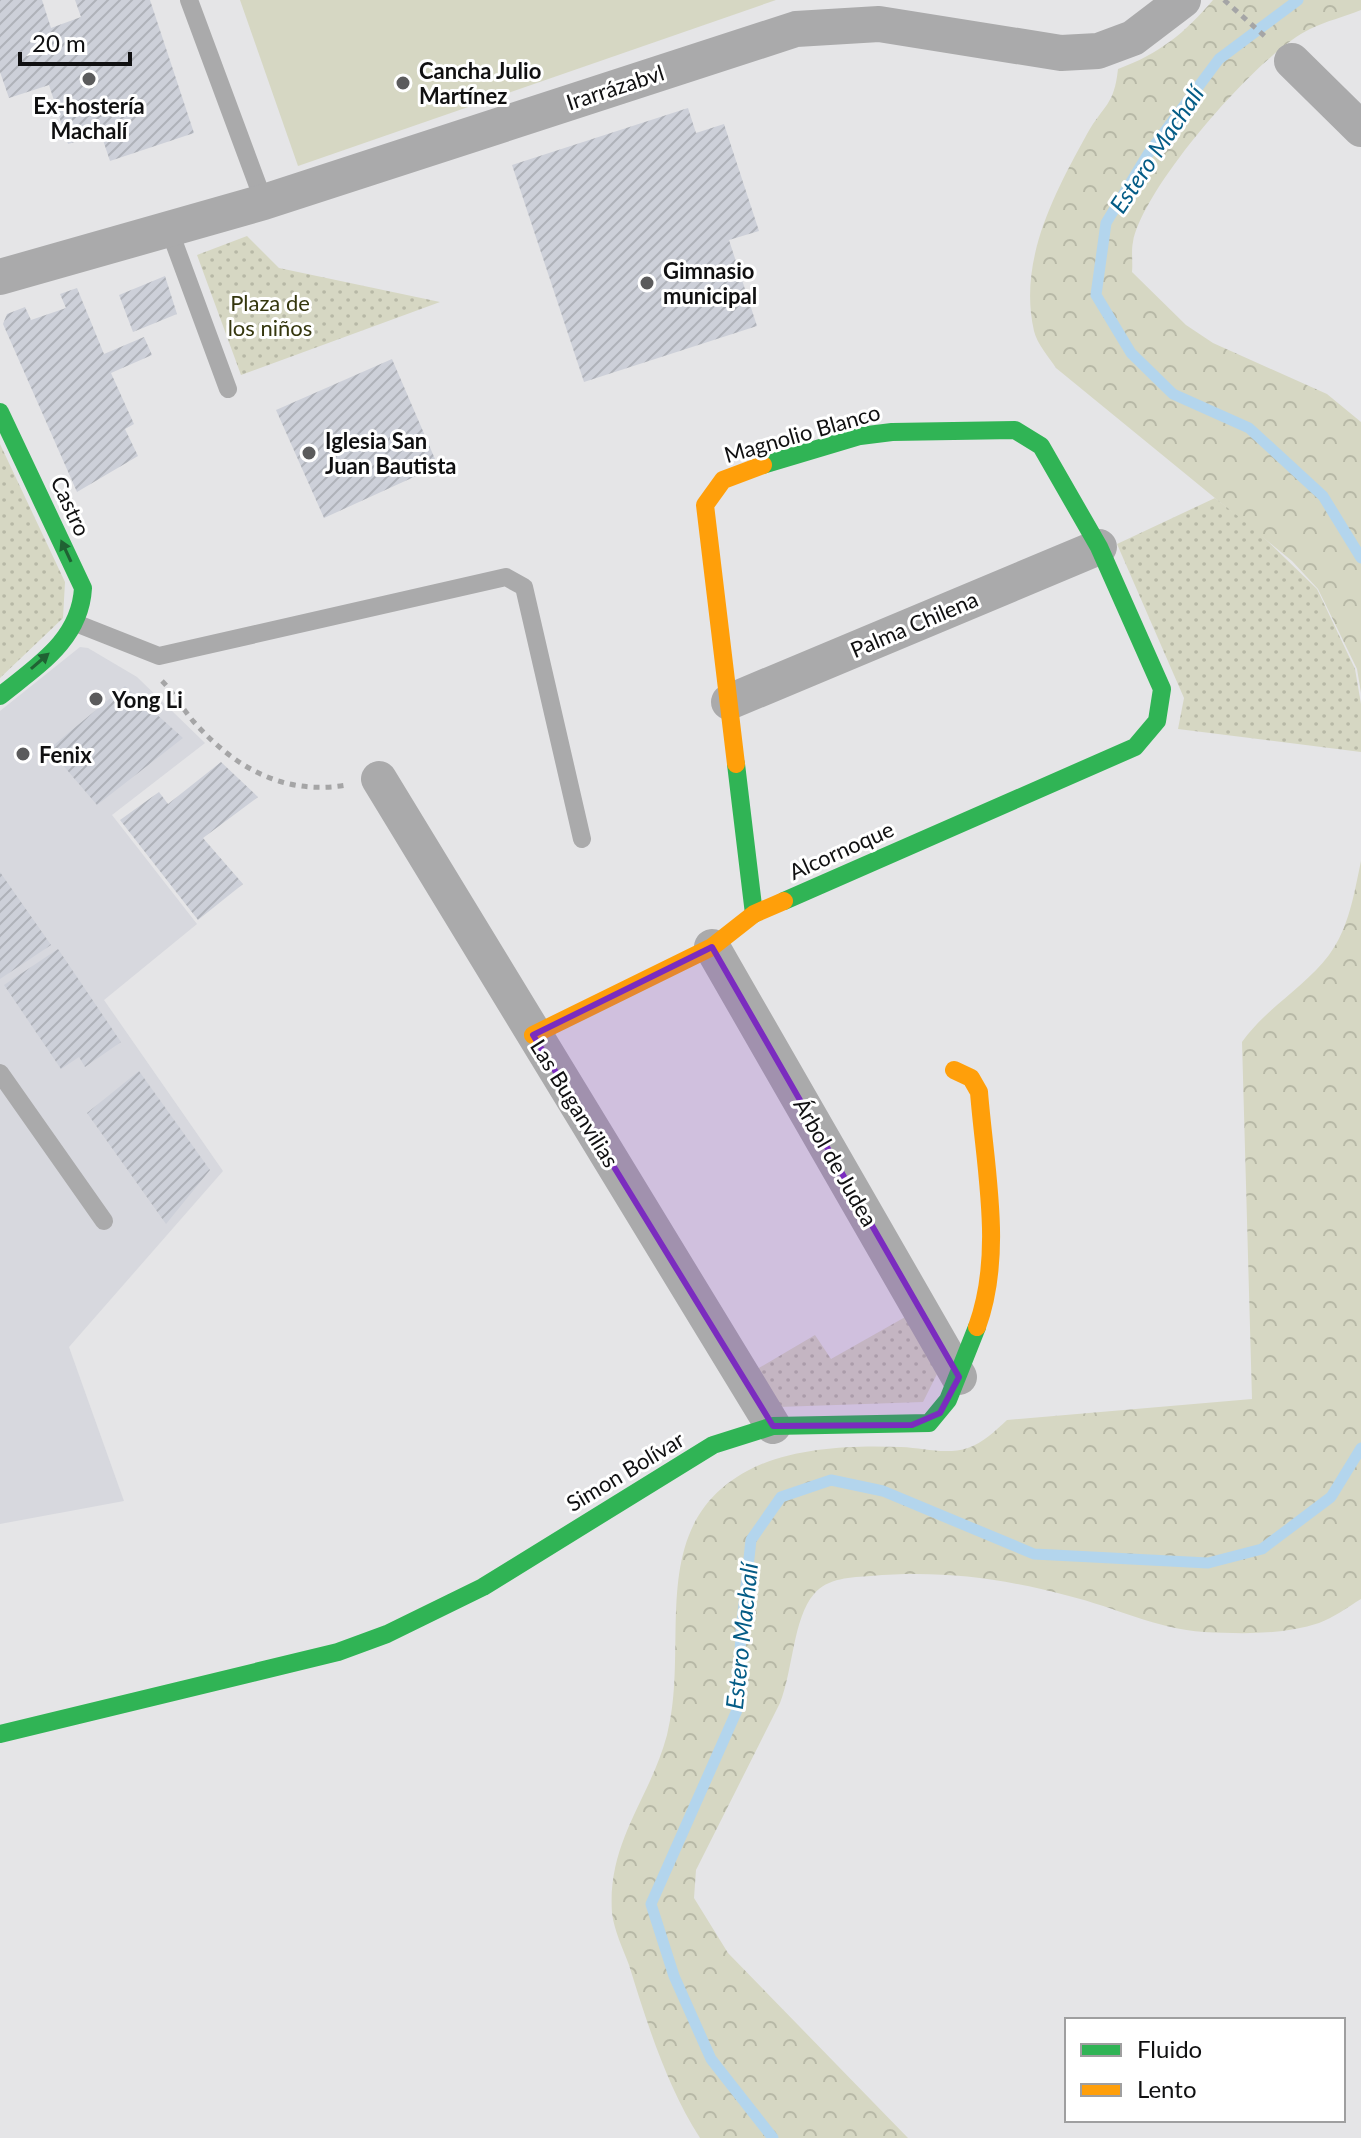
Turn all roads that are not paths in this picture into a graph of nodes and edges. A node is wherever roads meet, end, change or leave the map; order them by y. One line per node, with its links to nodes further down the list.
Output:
1 (189, 0): 5 (lane)
2 (1183, 0): 5 (street, Irarrázabvl)
3 (1284, 54): 4 (street)
4 (1361, 129)
5 (264, 202): 6 (street, Irarrázabvl)
6 (169, 229): 7 (street, Irarrázabvl); 8 (lane)
7 (0, 277)
8 (228, 389)
9 (0, 412): 11 (street, Castro, one-way to 9)
10 (1099, 547): 13 (street, Palma Chilena); 13 (street, Magnolio Blanco); 14 (street, Magnolio Blanco)
11 (78, 624): 12 (street, one-way to 11); 16 (lane)
12 (0, 696)
13 (729, 702): 17 (street, Magnolio Blanco)
14 (1163, 710): 17 (street, Alcornoque)
15 (379, 779): 19 (street, Las Buganvilias)
16 (582, 839)
17 (754, 914): 18 (street, Alcornoque)
18 (712, 947): 19 (street, Alcornoque); 23 (street, Árbol de Judea)
19 (533, 1035): 24 (street, Las Buganvilias)
20 (954, 1070): 23 (street, Simon Bolívar)
21 (0, 1073): 22 (lane)
22 (104, 1221)
23 (959, 1377): 24 (street, Simon Bolívar)
24 (773, 1426): 25 (street, Simon Bolívar)
25 (0, 1734)

